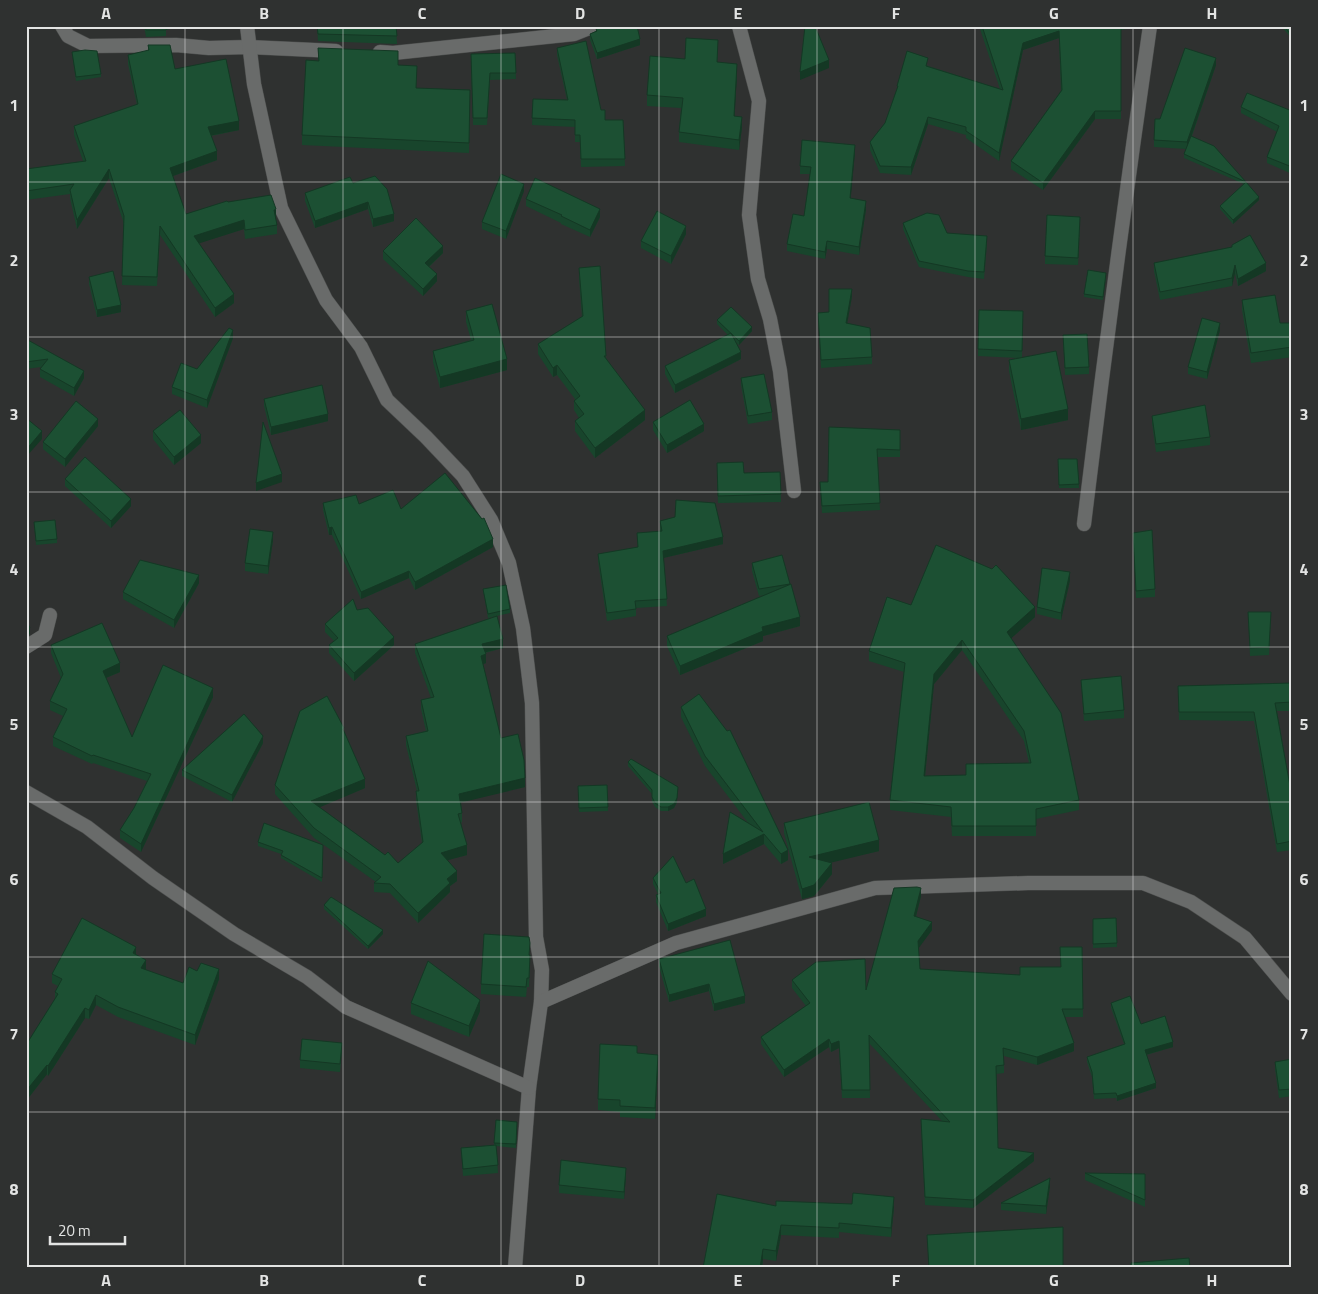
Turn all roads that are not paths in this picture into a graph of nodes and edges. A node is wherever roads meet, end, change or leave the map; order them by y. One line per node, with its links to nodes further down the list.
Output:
1 (62, 26): 6 (street)
2 (247, 26): 6 (street)
3 (594, 26): 8 (street)
4 (739, 26): 9 (street)
5 (1150, 26): 10 (street)
6 (249, 48): 7 (street); 15 (street)
7 (345, 51)
8 (364, 52)
9 (794, 491)
10 (1084, 524)
11 (50, 615): 12 (street)
12 (26, 647)
13 (26, 792): 16 (street)
14 (1292, 994): 15 (street)
15 (541, 1002): 16 (street)
16 (529, 1088): 17 (street)
17 (515, 1268)

